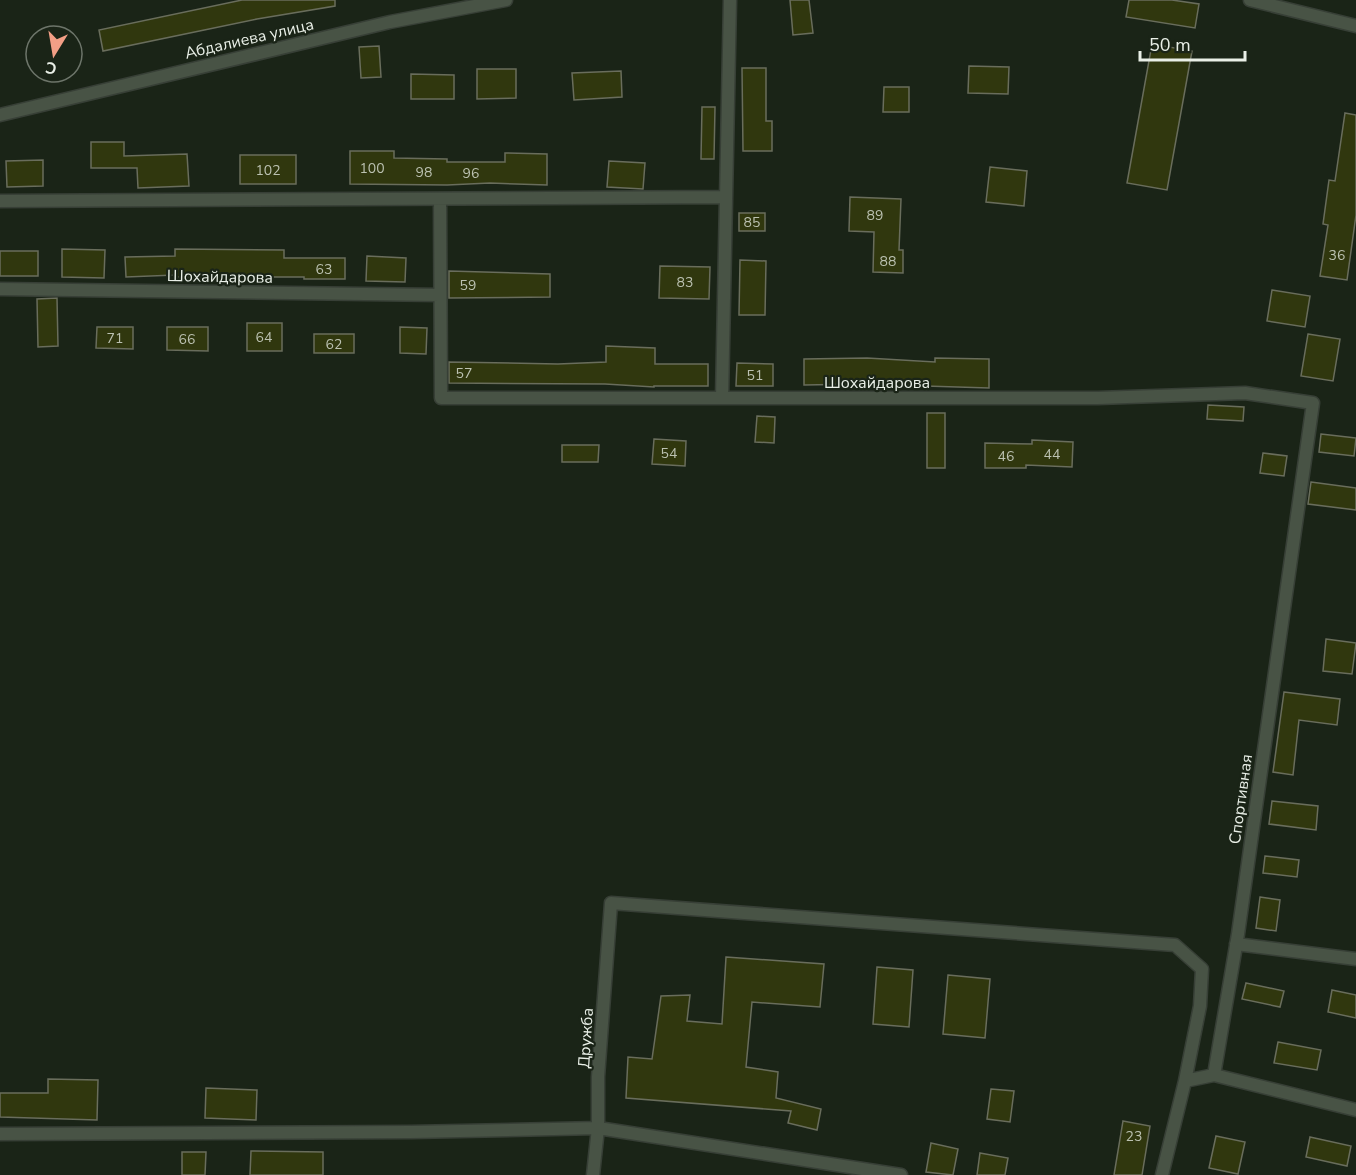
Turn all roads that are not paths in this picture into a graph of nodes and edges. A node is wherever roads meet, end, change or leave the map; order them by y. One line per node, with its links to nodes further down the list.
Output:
1 (506, 0): 5 (street, Абдалиева улица)
2 (730, 0): 6 (street)
3 (1250, 0): 4 (street)
4 (1356, 26)
5 (0, 115)
6 (726, 197): 7 (street); 11 (street)
7 (440, 199): 8 (street); 10 (street)
8 (0, 201)
9 (0, 289): 10 (street, Шохайдарова)
10 (440, 296): 11 (street, Шохайдарова)
11 (722, 398): 12 (street, Шохайдарова)
12 (1313, 403): 13 (street, Спортивная)
13 (1236, 944): 14 (street); 15 (street, Спортивная)
14 (1356, 959)
15 (1214, 1075): 16 (street); 17 (street)
16 (1185, 1081): 18 (street, Дружба); 22 (street)
17 (1356, 1110)
18 (598, 1128): 19 (street); 20 (street, Дружба); 21 (street)
19 (0, 1134)
20 (593, 1175)
21 (901, 1175)
22 (1162, 1175)

